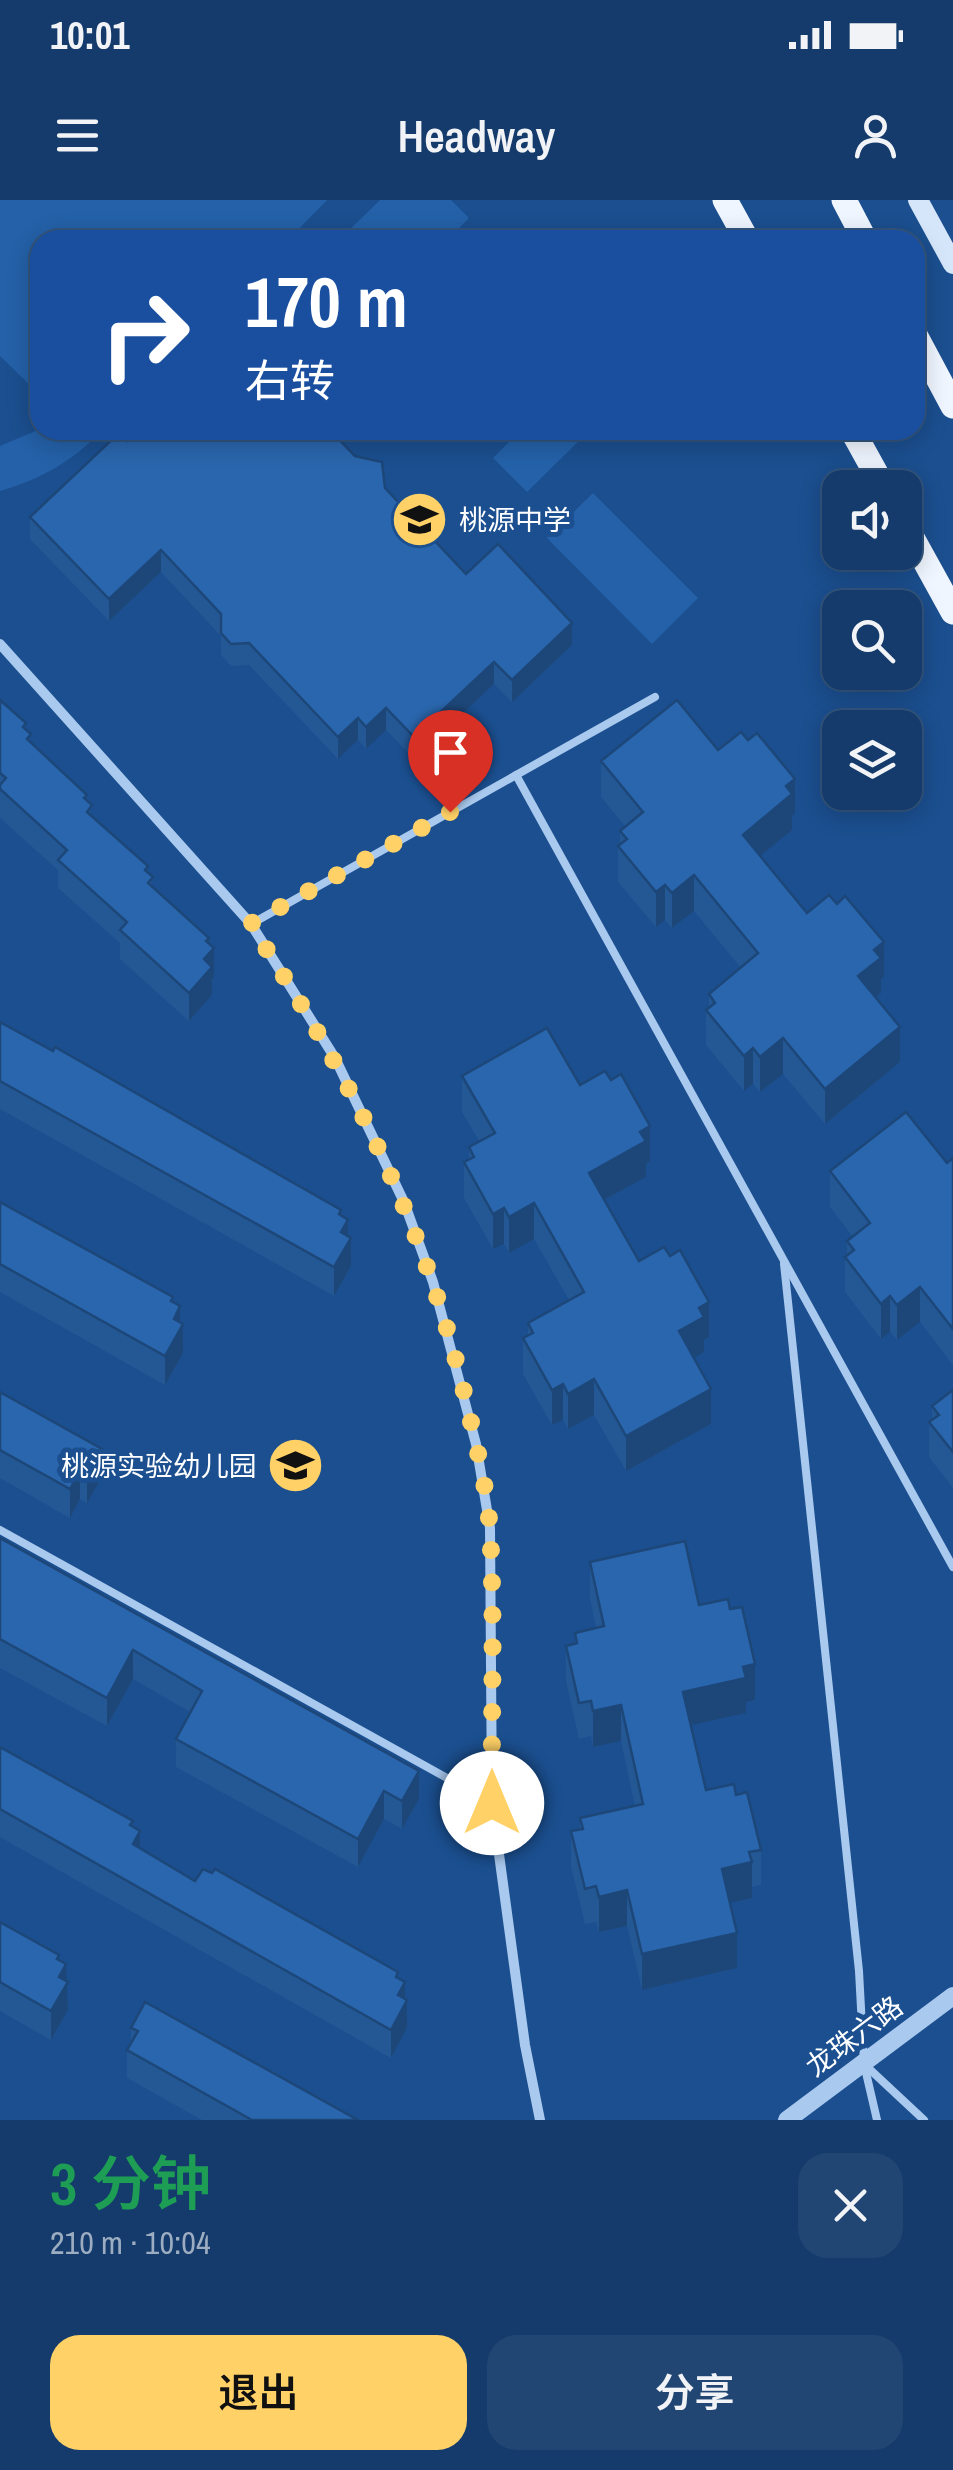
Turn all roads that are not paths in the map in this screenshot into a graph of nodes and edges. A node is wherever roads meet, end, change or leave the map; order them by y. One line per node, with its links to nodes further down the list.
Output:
1 (725, 200): 4 (main road)
2 (844, 200): 5 (main road)
3 (918, 200): 6 (main road)
4 (742, 230)
5 (860, 230)
6 (953, 264)
7 (925, 354): 8 (main road)
8 (953, 406)
9 (858, 440): 10 (main road)
10 (874, 470)
11 (922, 556): 12 (main road)
12 (953, 612)
13 (0, 644): 16 (street)
14 (655, 697): 15 (lane)
15 (516, 775): 16 (lane); 17 (lane)
16 (250, 924): 20 (street)
17 (784, 1260): 19 (lane); 22 (lane)
18 (0, 1530): 20 (lane)
19 (953, 1568)
20 (492, 1803): 23 (street)
21 (953, 1996): 22 (street, 龙珠六路)
22 (864, 2064): 24 (street, 龙珠六路); 25 (lane); 26 (lane)
23 (540, 2120)
24 (787, 2120)
25 (877, 2120)
26 (924, 2120)

